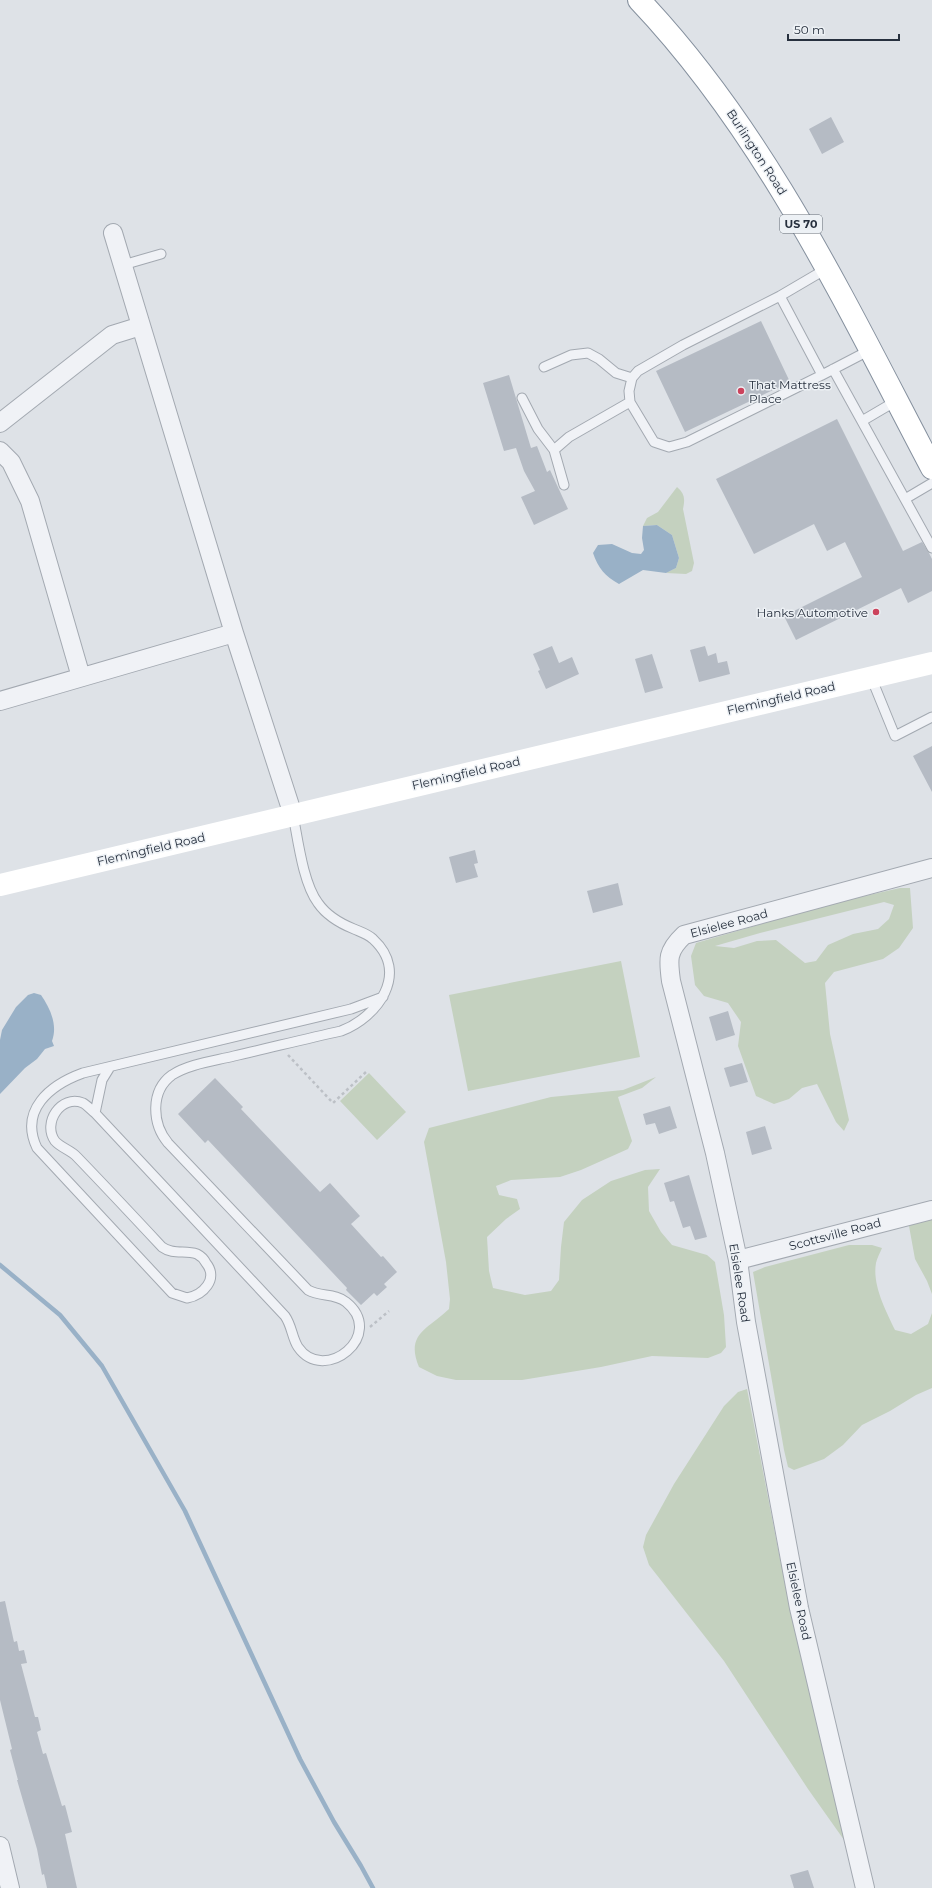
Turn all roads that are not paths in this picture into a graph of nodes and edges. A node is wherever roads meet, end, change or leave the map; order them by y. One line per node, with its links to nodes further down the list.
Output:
1 (639, 0): 5 (main road, Burlington Road / US 70)
2 (113, 233): 4 (street)
3 (161, 254): 4 (lane)
4 (123, 265): 7 (street)
5 (826, 269): 6 (lane); 8 (main road, Burlington Road / US 70)
6 (780, 296): 11 (lane); 12 (lane)
7 (142, 326): 17 (street); 25 (street)
8 (870, 350): 10 (lane); 14 (main road, Burlington Road / US 70)
9 (544, 367): 12 (lane)
10 (833, 369): 11 (lane); 16 (lane)
11 (822, 375): 15 (lane)
12 (632, 378): 15 (lane)
13 (522, 398): 18 (lane)
14 (896, 401): 16 (lane); 20 (main road, Burlington Road / US 70)
15 (630, 402): 18 (lane)
16 (862, 421): 23 (lane)
17 (0, 422)
18 (554, 450): 22 (lane)
19 (0, 451): 27 (street)
20 (932, 468)
21 (932, 483): 23 (lane)
22 (564, 485)
23 (905, 499): 24 (lane)
24 (932, 548)
25 (234, 633): 27 (street); 31 (street)
26 (932, 663): 28 (main road, Flemingfield Road)
27 (82, 677): 29 (street)
28 (871, 677): 30 (lane); 31 (main road, Flemingfield Road)
29 (0, 701)
30 (932, 717)
31 (293, 815): 33 (main road, Flemingfield Road); 34 (lane)
32 (932, 868): 38 (street, Elsielee Road)
33 (0, 884)
34 (383, 997): 35 (lane); 36 (lane)
35 (110, 1067): 36 (lane); 36 (lane)
36 (94, 1113)
37 (932, 1210): 38 (street, Scottsville Road)
38 (738, 1260): 41 (street, Elsielee Road)
39 (0, 1846): 40 (street)
40 (10, 1888)
41 (865, 1888)

